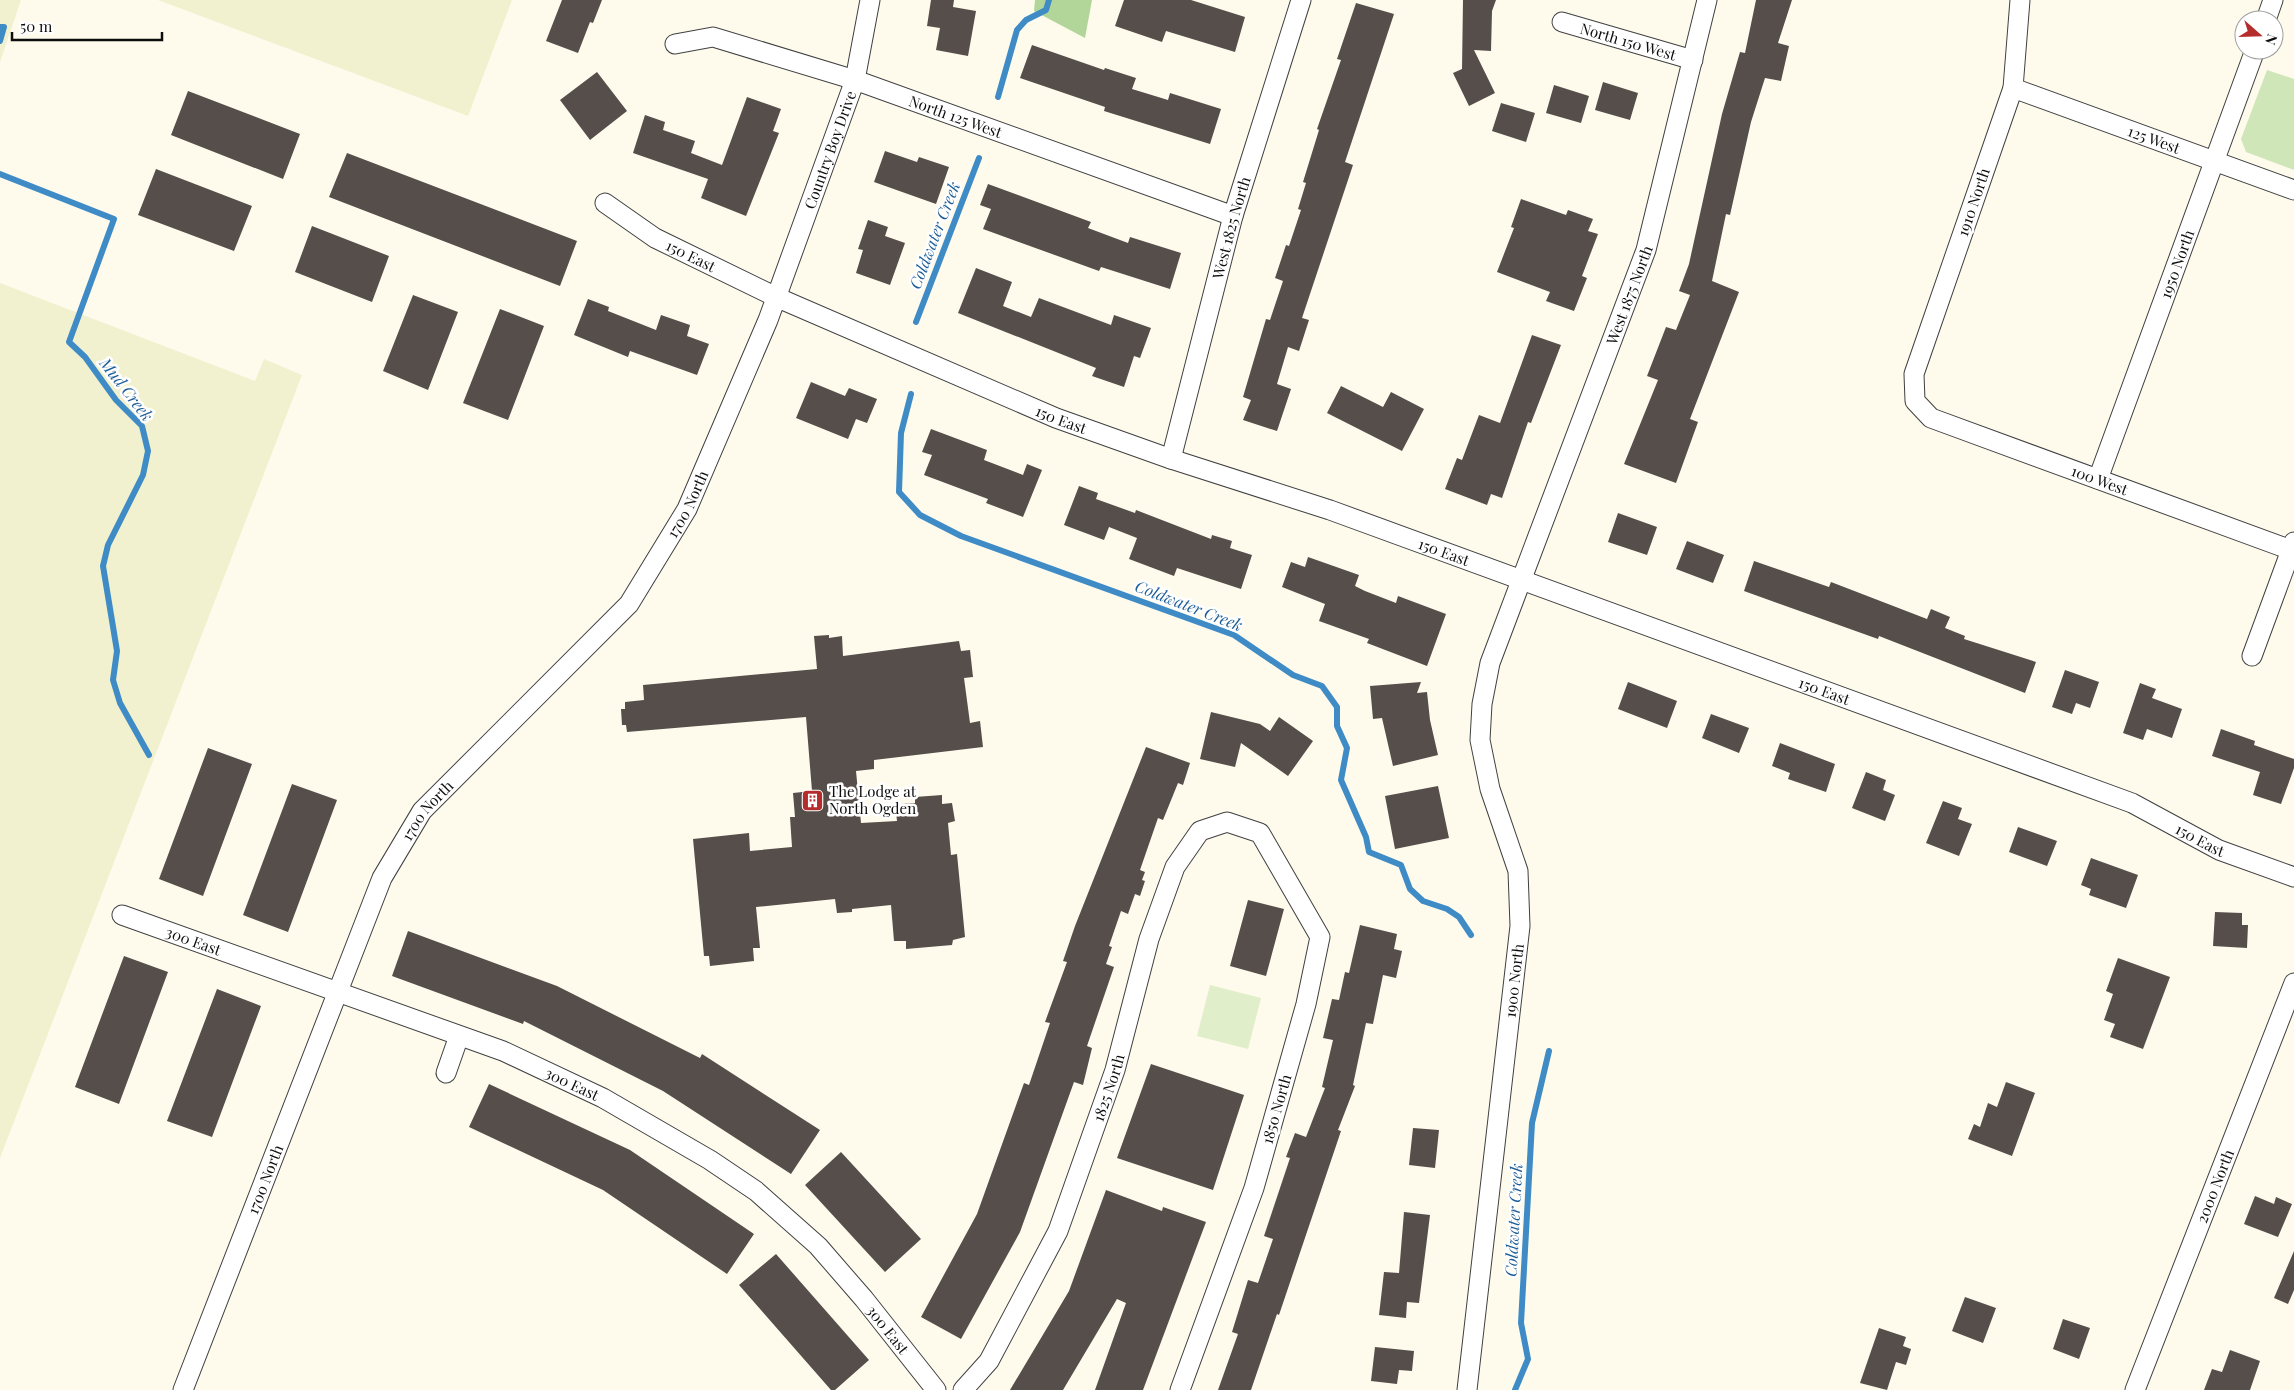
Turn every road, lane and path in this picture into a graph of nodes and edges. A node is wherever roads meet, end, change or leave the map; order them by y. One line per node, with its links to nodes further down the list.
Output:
1 (870, 0): 9 (street, Country Boy Drive)
2 (1301, 0): 14 (street, West 1825 North)
3 (1707, 0): 7 (street, West 1875 North)
4 (2020, 0): 10 (street, 1910 North)
5 (1562, 22): 7 (street, North 150 West)
6 (675, 44): 9 (street, North 125 West)
7 (1693, 60): 20 (street, West 1875 North)
8 (2251, 60): 11 (street, 1950 North)
9 (855, 80): 14 (street, North 125 West); 15 (street, Country Boy Drive)
10 (2013, 88): 11 (street, 125 West); 16 (street, 1910 North)
11 (2214, 161): 12 (street, 125 West); 18 (street, 1950 North)
12 (2294, 190)
13 (605, 203): 15 (street, 150 East)
14 (1233, 216): 17 (street, West 1825 North)
15 (776, 296): 17 (street, 150 East); 26 (street, 1700 North)
16 (1915, 401): 18 (street, 100 West)
17 (1171, 459): 20 (street, 150 East)
18 (2098, 479): 19 (street, 100 West)
19 (2292, 546): 21 (street)
20 (1522, 580): 23 (street, 150 East); 33 (street, 1900 North)
21 (2252, 656)
22 (1260, 833): 31 (street, 1825 North); 32 (street, 1850 North)
23 (2294, 877)
24 (122, 915): 26 (street, 300 East)
25 (2294, 983): 34 (street, 2000 North)
26 (337, 993): 27 (street, 300 East); 29 (street, 1700 North)
27 (459, 1036): 28 (street); 30 (street, 300 East)
28 (446, 1073)
29 (183, 1390)
30 (936, 1390)
31 (963, 1390)
32 (1180, 1390)
33 (1466, 1390)
34 (2135, 1390)

